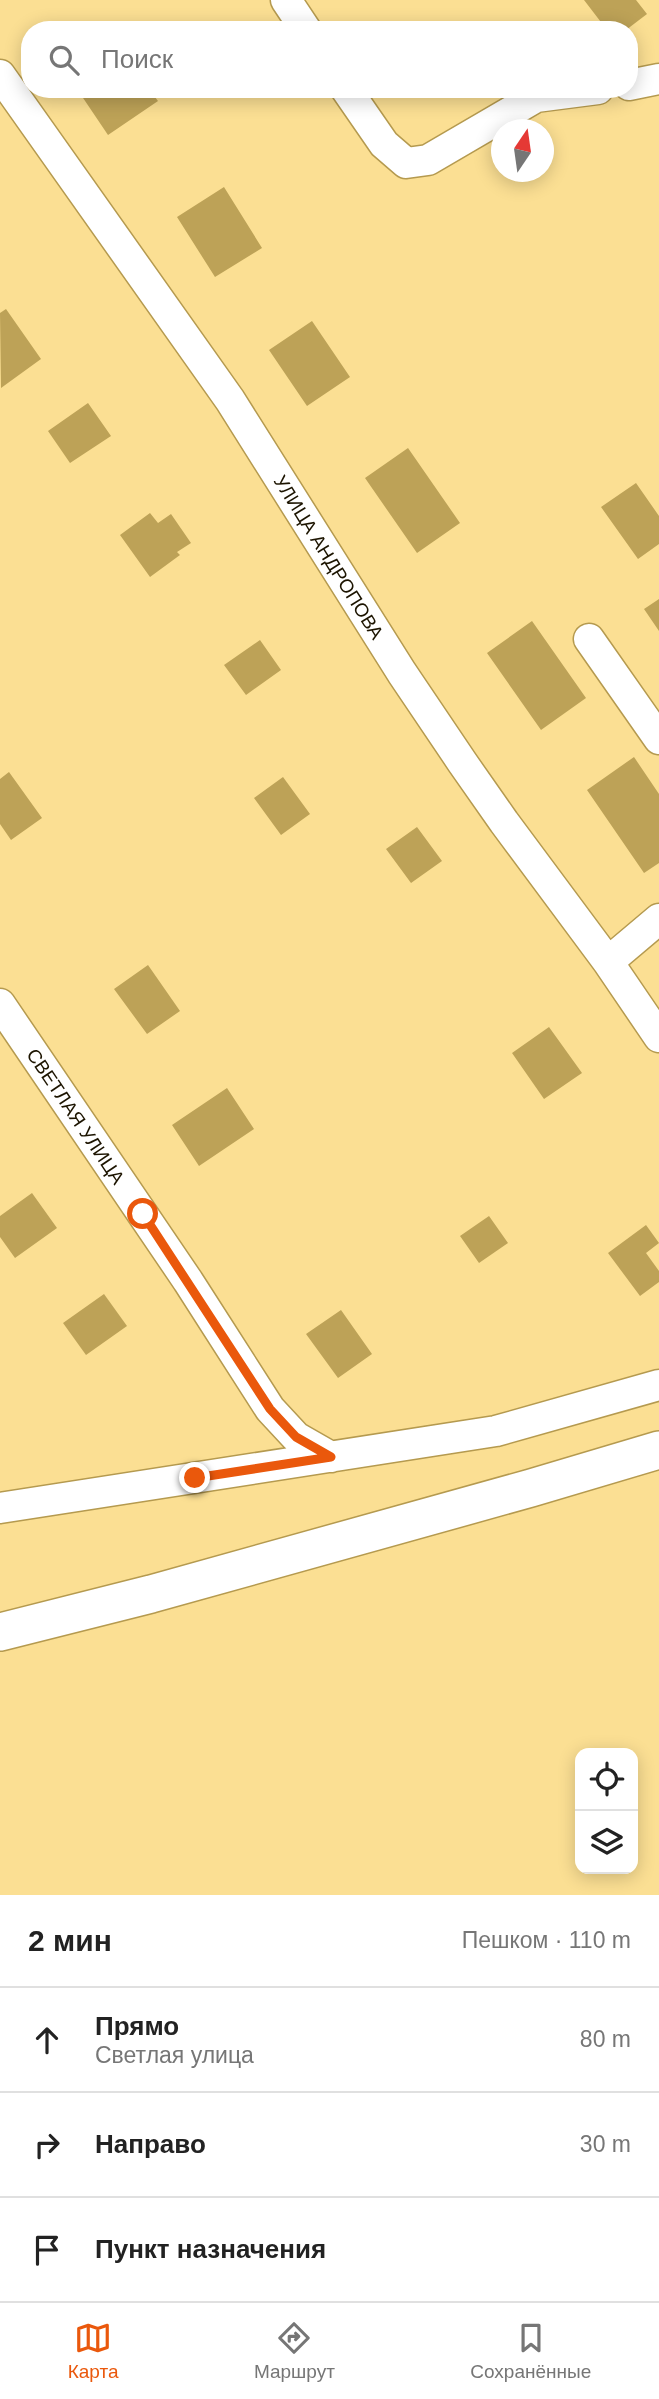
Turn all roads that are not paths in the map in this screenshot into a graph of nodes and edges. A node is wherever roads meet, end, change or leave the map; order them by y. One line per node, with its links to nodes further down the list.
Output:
1 (286, 0): 2 (street)
2 (300, 21)
3 (0, 75): 11 (street, УЛИЦА АНДРОПОВА)
4 (659, 79): 5 (street)
5 (638, 83)
6 (352, 98): 7 (street)
7 (534, 98)
8 (589, 639): 9 (street)
9 (659, 739)
10 (659, 919): 11 (street)
11 (608, 962): 13 (street, УЛИЦА АНДРОПОВА)
12 (0, 1004): 16 (street, СВЕТЛАЯ УЛИЦА)
13 (659, 1037)
14 (659, 1385): 16 (street)
15 (659, 1451): 18 (main road)
16 (331, 1457): 17 (street)
17 (0, 1508)
18 (0, 1632)

